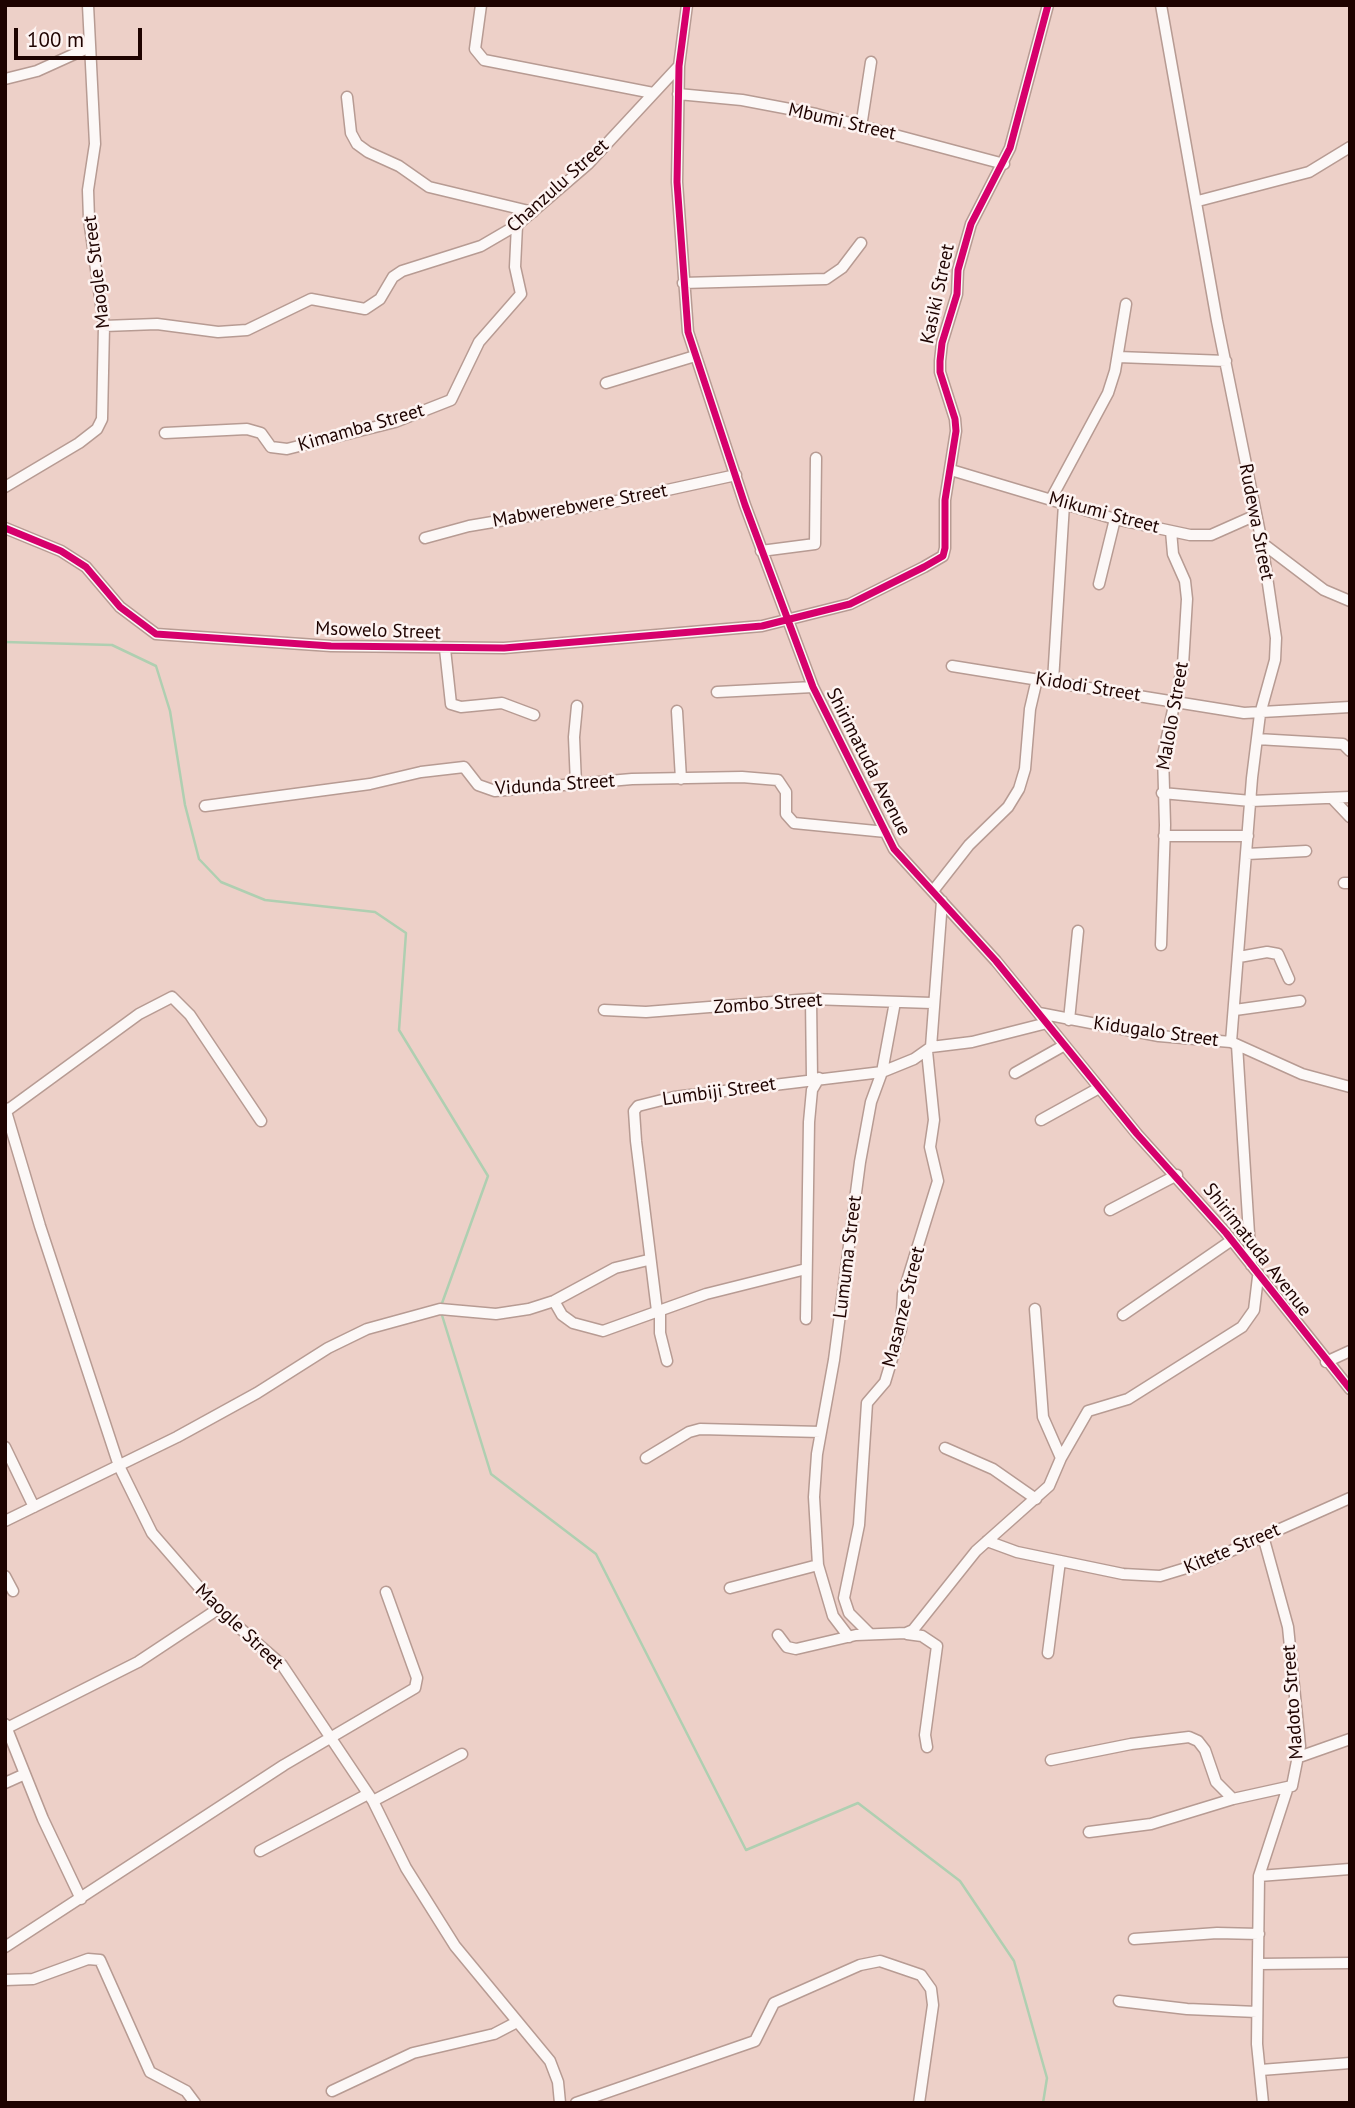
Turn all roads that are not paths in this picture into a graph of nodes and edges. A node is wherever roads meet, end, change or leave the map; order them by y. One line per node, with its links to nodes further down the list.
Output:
1 (88, 5): 6 (street, Maogle Street)
2 (481, 5): 10 (street)
3 (687, 5): 8 (street, Shirimatuda Avenue)
4 (1048, 5): 15 (street, Kasiki Street)
5 (1161, 5): 16 (street, Rudewa Street)
6 (90, 47): 9 (street); 22 (street, Maogle Street)
7 (871, 62): 13 (street)
8 (679, 66): 10 (street, Chanzulu Street); 11 (street, Shirimatuda Avenue)
9 (5, 79)
10 (653, 93): 17 (street, Chanzulu Street)
11 (678, 94): 13 (street, Mbumi Street); 20 (street, Shirimatuda Avenue)
12 (347, 97): 17 (street)
13 (861, 127): 15 (street, Mbumi Street)
14 (1350, 147): 16 (street)
15 (1004, 164): 29 (street, Kasiki Street)
16 (1198, 201): 25 (street, Rudewa Street)
17 (533, 212): 18 (street, Chanzulu Street)
18 (517, 225): 22 (street, Chanzulu Street); 27 (street, Kimamba Street)
19 (861, 243): 20 (street)
20 (683, 282): 23 (street, Shirimatuda Avenue)
21 (1126, 304): 24 (street)
22 (104, 326): 31 (street, Maogle Street)
23 (695, 356): 26 (street); 30 (street, Shirimatuda Avenue)
24 (1118, 357): 25 (street); 32 (street)
25 (1226, 361): 34 (street, Rudewa Street)
26 (606, 383)
27 (165, 433)
28 (816, 458): 40 (street)
29 (951, 470): 32 (street, Mikumi Street); 43 (street, Kasiki Street)
30 (736, 475): 38 (street, Mabwerebwere Street); 40 (street, Shirimatuda Avenue)
31 (5, 487)
32 (1051, 499): 33 (street, Mikumi Street)
33 (1065, 504): 35 (street, Mikumi Street); 47 (street)
34 (1256, 515): 37 (street, Mikumi Street); 39 (street, Rudewa Street)
35 (1115, 519): 37 (street, Mikumi Street); 41 (street)
36 (5, 528): 44 (street, Msowelo Street)
37 (1171, 531): 50 (street, Malolo Street)
38 (425, 538)
39 (1262, 543): 42 (street); 54 (street, Rudewa Street)
40 (761, 551): 43 (street, Shirimatuda Avenue)
41 (1099, 584)
42 (1350, 601)
43 (786, 621): 44 (street, Msowelo Street); 48 (street, Shirimatuda Avenue)
44 (445, 649): 55 (street)
45 (952, 666): 46 (street, Kidodi Street)
46 (1037, 679): 47 (street, Kidodi Street); 71 (street)
47 (1053, 681): 50 (street, Kidodi Street)
48 (813, 687): 49 (street); 66 (street, Shirimatuda Avenue)
49 (717, 692)
50 (1177, 701): 54 (street, Kidodi Street); 60 (street, Malolo Street)
51 (577, 706): 59 (street)
52 (1350, 707): 54 (street, Kidodi Street)
53 (677, 711): 58 (street)
54 (1260, 714): 56 (street, Rudewa Street)
55 (534, 715)
56 (1257, 740): 57 (street); 63 (street, Rudewa Street)
57 (1350, 751)
58 (681, 779): 59 (street, Vidunda Street); 66 (street, Vidunda Street)
59 (576, 784): 64 (street, Vidunda Street)
60 (1162, 793): 63 (street); 67 (street, Malolo Street)
61 (1350, 797): 62 (street)
62 (1332, 798): 63 (street); 65 (street)
63 (1251, 802): 68 (street, Rudewa Street)
64 (205, 806)
65 (1350, 817)
66 (886, 832): 71 (street, Shirimatuda Avenue)
67 (1164, 835): 68 (street); 74 (street, Malolo Street)
68 (1248, 836): 70 (street, Rudewa Street)
69 (1306, 851): 70 (street)
70 (1247, 854): 75 (street, Rudewa Street)
71 (933, 891): 72 (street, Shirimatuda Avenue)
72 (942, 901): 80 (street); 83 (street, Shirimatuda Avenue)
73 (1078, 931): 84 (street)
74 (1161, 945)
75 (1239, 957): 76 (street); 82 (street, Rudewa Street)
76 (1289, 979)
77 (811, 999): 79 (street, Zombo Street); 81 (street, Zombo Street); 91 (street)
78 (1300, 1001): 82 (street)
79 (895, 1002): 80 (street, Zombo Street); 89 (street, Lumuma Street)
80 (932, 1003): 88 (street)
81 (604, 1010)
82 (1235, 1010): 86 (street, Rudewa Street)
83 (1039, 1013): 84 (street, Kidugalo Street); 85 (street, Shirimatuda Avenue)
84 (1069, 1020): 86 (street, Kidugalo Street)
85 (1047, 1023): 87 (street, Shirimatuda Avenue); 88 (street)
86 (1234, 1043): 92 (street, Kidugalo Street); 101 (street, Rudewa Street)
87 (1063, 1046): 90 (street); 93 (street, Shirimatuda Avenue)
88 (929, 1049): 89 (street); 132 (street, Masanze Street)
89 (882, 1072): 91 (street, Lumbiji Street); 113 (street, Lumuma Street)
90 (1015, 1073)
91 (815, 1078): 100 (street, Lumbiji Street); 102 (street)
92 (1350, 1087)
93 (1099, 1088): 95 (street); 97 (street, Shirimatuda Avenue)
94 (6, 1110): 96 (street); 118 (street, Maogle Street)
95 (1041, 1120)
96 (261, 1121)
97 (1177, 1175): 98 (street); 99 (street, Shirimatuda Avenue)
98 (1110, 1210)
99 (1232, 1240): 101 (street, Shirimatuda Avenue); 107 (street)
100 (648, 1260): 104 (street); 106 (street, Lumbiji Street)
101 (1251, 1265): 103 (street, Shirimatuda Avenue)
102 (806, 1269): 106 (street); 108 (street)
103 (1258, 1276): 111 (street, Shirimatuda Avenue); 117 (street)
104 (554, 1301): 106 (street); 118 (street)
105 (1035, 1309): 117 (street)
106 (659, 1311): 110 (street, Lumbiji Street)
107 (1123, 1315)
108 (806, 1319)
109 (1350, 1351): 111 (street)
110 (667, 1361)
111 (1326, 1362): 112 (street, Shirimatuda Avenue)
112 (1350, 1389)
113 (821, 1432): 116 (street); 126 (street, Lumuma Street)
114 (5, 1447): 121 (street)
115 (945, 1448): 120 (street)
116 (646, 1458)
117 (1061, 1458): 120 (street)
118 (119, 1466): 121 (street); 131 (street, Maogle Street)
119 (1350, 1498): 123 (street, Kitete Street)
120 (1035, 1499): 124 (street)
121 (34, 1507): 122 (street)
122 (5, 1521)
123 (1263, 1536): 125 (street, Kitete Street); 142 (street, Madoto Street)
124 (987, 1541): 125 (street, Kitete Street); 133 (street)
125 (1060, 1561): 136 (street)
126 (817, 1565): 128 (street); 135 (street, Lumuma Street)
127 (5, 1576): 129 (street)
128 (730, 1588)
129 (13, 1591)
130 (386, 1592): 138 (street)
131 (218, 1609): 137 (street); 138 (street, Maogle Street)
132 (869, 1633): 133 (street); 135 (street)
133 (906, 1633): 140 (street)
134 (778, 1635): 135 (street)
135 (849, 1637)
136 (1048, 1653)
137 (6, 1726): 144 (street)
138 (331, 1737): 147 (street, Maogle Street); 153 (street)
139 (1350, 1739): 142 (street)
140 (927, 1747)
141 (462, 1754): 147 (street)
142 (1299, 1757): 146 (street, Madoto Street)
143 (1051, 1760): 148 (street)
144 (25, 1774): 145 (street); 153 (street)
145 (5, 1783)
146 (1287, 1790): 148 (street); 152 (street, Madoto Street)
147 (370, 1797): 150 (street); 162 (street, Maogle Street)
148 (1233, 1799): 149 (street)
149 (1088, 1832)
150 (260, 1851)
151 (1350, 1869): 152 (street)
152 (1259, 1877): 154 (street)
153 (81, 1899): 156 (street)
154 (1259, 1934): 155 (street); 158 (street)
155 (1134, 1940)
156 (5, 1947)
157 (1350, 1963): 158 (street)
158 (1258, 1964): 161 (street)
159 (5, 1980): 166 (street)
160 (1119, 2001): 161 (street)
161 (1256, 2011): 164 (street)
162 (517, 2022): 165 (street); 167 (street, Maogle Street)
163 (1350, 2063): 164 (street)
164 (1261, 2070): 170 (street)
165 (332, 2091)
166 (195, 2103)
167 (561, 2103)
168 (576, 2103): 169 (street)
169 (919, 2103)
170 (1263, 2103)

